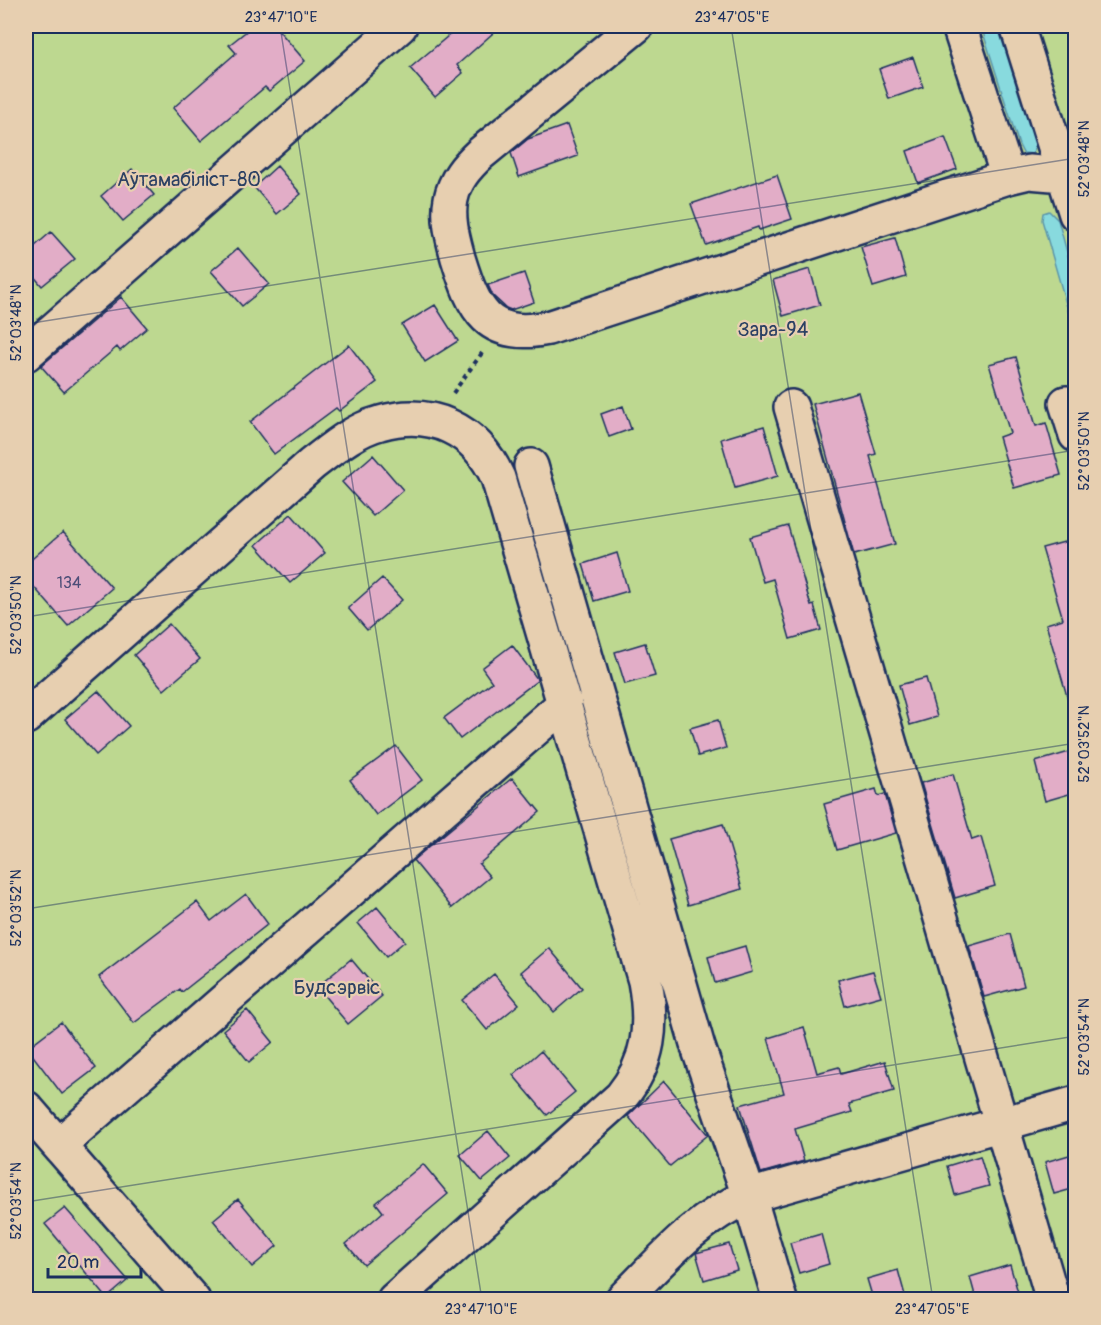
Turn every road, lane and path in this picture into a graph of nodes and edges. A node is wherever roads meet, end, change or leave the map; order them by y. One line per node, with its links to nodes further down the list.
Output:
1 (400, 26): 9 (lane)
2 (636, 26): 8 (lane)
3 (959, 26): 6 (lane)
4 (1017, 26): 5 (lane)
5 (1064, 175): 6 (lane); 7 (lane)
6 (1008, 177): 8 (lane)
7 (1076, 214)
8 (501, 328): 12 (path)
9 (26, 354)
10 (1066, 403): 13 (lane)
11 (791, 407): 19 (lane)
12 (433, 420): 15 (lane); 16 (lane)
13 (1076, 435)
14 (531, 466): 21 (lane)
15 (565, 704): 20 (lane); 23 (lane)
16 (26, 717)
17 (1076, 1103): 19 (lane)
18 (26, 1108): 20 (lane)
19 (1001, 1123): 21 (lane); 26 (lane)
20 (59, 1145): 22 (lane)
21 (749, 1196): 24 (lane); 25 (lane)
22 (193, 1299)
23 (394, 1299)
24 (622, 1299)
25 (780, 1299)
26 (1053, 1299)

